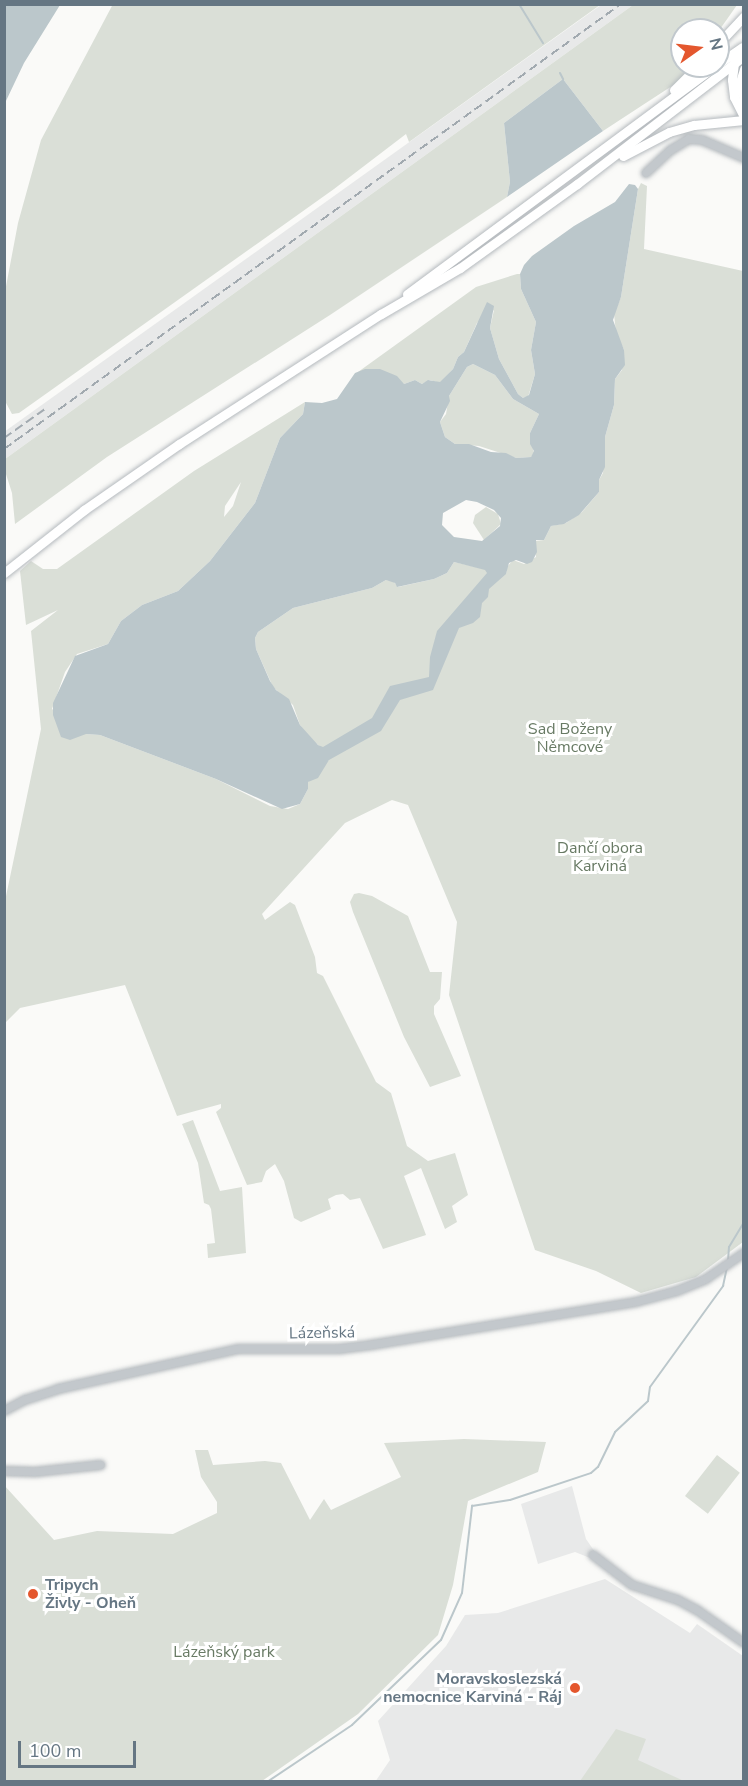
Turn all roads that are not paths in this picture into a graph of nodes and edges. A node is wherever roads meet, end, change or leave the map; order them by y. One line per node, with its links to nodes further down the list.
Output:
1 (744, 16): 2 (main road)
2 (730, 31)
3 (744, 46): 4 (main road); 6 (main road)
4 (730, 56)
5 (744, 56): 6 (main road)
6 (734, 63): 12 (main road); 15 (main road)
7 (744, 69): 10 (main road)
8 (686, 78): 11 (main road)
9 (699, 78): 11 (main road)
10 (744, 99)
11 (653, 110): 16 (main road)
12 (744, 119): 15 (main road)
13 (744, 158): 14 (street)
14 (646, 173)
15 (577, 184): 16 (main road)
16 (381, 314): 17 (main road)
17 (4, 573)
18 (744, 1252): 19 (street, Lázeňská)
19 (4, 1411)
20 (101, 1465): 21 (street)
21 (4, 1471)
22 (593, 1555): 23 (street)
23 (744, 1643)

